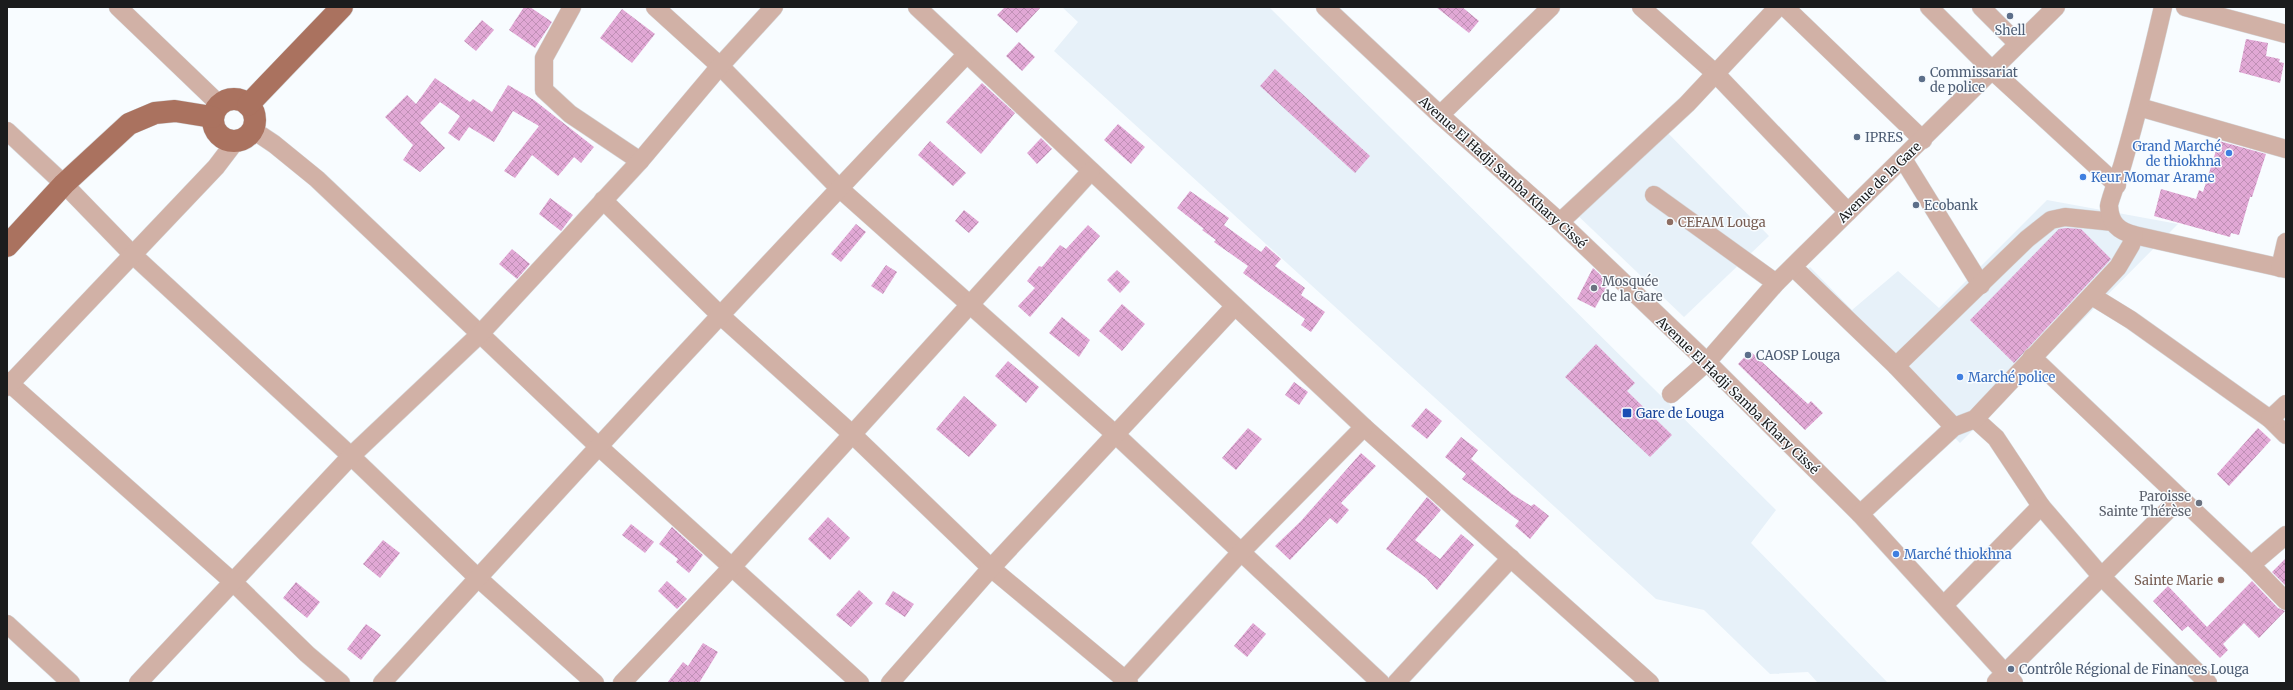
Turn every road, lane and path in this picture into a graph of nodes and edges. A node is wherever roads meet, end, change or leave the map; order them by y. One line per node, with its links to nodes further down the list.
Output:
1 (118, 7): 25 (street)
2 (342, 7): 23 (main road)
3 (572, 7): 33 (street)
4 (655, 7): 20 (street)
5 (774, 7): 20 (street)
6 (917, 7): 19 (street)
7 (1325, 7): 26 (street, Avenue El Hadji Samba Khary Cissé)
8 (1551, 7): 26 (street)
9 (1641, 7): 22 (street)
10 (1778, 7): 22 (street)
11 (1785, 7): 29 (street)
12 (1929, 7): 21 (street)
13 (1981, 7): 18 (street)
14 (2163, 7): 24 (street)
15 (2185, 7): 17 (street)
16 (2051, 9): 18 (street, Avenue de la Gare)
17 (2286, 34)
18 (2018, 44): 21 (street, Avenue de la Gare)
19 (968, 54): 34 (street); 37 (street)
20 (720, 66): 33 (street); 37 (street)
21 (1993, 71): 29 (street, Avenue de la Gare); 36 (street)
22 (1715, 73): 40 (street); 41 (street)
23 (248, 105): 25 (main road); 27 (main road)
24 (2139, 107): 31 (street); 36 (street)
25 (216, 111): 30 (main road); 35 (main road)
26 (1440, 115): 41 (street, Avenue El Hadji Samba Khary Cissé)
27 (253, 130): 30 (main road); 55 (street)
28 (7, 131): 35 (street)
29 (1923, 140): 32 (street, Avenue de la Gare)
30 (235, 142): 46 (street)
31 (2286, 149)
32 (1903, 159): 40 (street, Avenue de la Gare); 50 (street)
33 (640, 161): 39 (street)
34 (1091, 171): 52 (street); 53 (street)
35 (64, 184): 45 (main road); 46 (street)
36 (2117, 185): 42 (street)
37 (839, 188): 52 (street); 54 (street)
38 (1654, 195): 49 (street)
39 (603, 200): 54 (street); 55 (street)
40 (1848, 212): 47 (street, Avenue de la Gare)
41 (1560, 222): 57 (street, Avenue El Hadji Samba Khary Cissé)
42 (2113, 222): 43 (street); 50 (street)
43 (2134, 235): 48 (street); 51 (street)
44 (2286, 242): 48 (street)
45 (7, 246)
46 (133, 255): 59 (street); 70 (street)
47 (1793, 267): 49 (street, Avenue de la Gare); 58 (street)
48 (2283, 268)
49 (1776, 283): 57 (street, Avenue de la Gare)
50 (1981, 285): 58 (street)
51 (2092, 296): 56 (street); 62 (street)
52 (972, 304): 66 (street); 67 (street)
53 (1235, 306): 64 (street); 67 (street)
54 (721, 316): 66 (street); 69 (street)
55 (480, 334): 69 (street); 70 (street)
56 (2032, 357): 63 (street); 71 (street)
57 (1707, 362): 60 (street, Avenue de la Gare); 73 (street, Avenue El Hadji Samba Khary Cissé)
58 (1896, 366): 65 (street)
59 (8, 384): 82 (street)
60 (1671, 394)
61 (2286, 404): 62 (street)
62 (2270, 419): 68 (street)
63 (1975, 420): 65 (street); 72 (street)
64 (1364, 427): 75 (street); 76 (street)
65 (1954, 427): 73 (street)
66 (852, 434): 78 (street); 79 (street)
67 (1115, 434): 75 (street); 79 (street)
68 (2286, 435)
69 (598, 446): 78 (street); 81 (street)
70 (351, 456): 81 (street); 82 (street)
71 (2180, 498): 77 (street); 80 (street)
72 (2041, 506): 80 (street); 84 (street)
73 (1860, 514): 84 (street, Avenue El Hadji Samba Khary Cissé)
74 (2286, 535): 77 (street)
75 (1242, 551): 87 (street); 96 (street)
76 (1511, 558): 97 (street); 98 (street)
77 (2251, 564): 83 (street)
78 (732, 568): 93 (street); 94 (street)
79 (992, 568): 87 (street); 95 (street)
80 (2102, 577): 86 (street); 99 (street)
81 (478, 578): 91 (street); 92 (street)
82 (233, 582): 89 (street); 90 (street)
83 (2286, 601)
84 (1944, 605): 86 (street, Avenue El Hadji Samba Khary Cissé)
85 (7, 624): 88 (street)
86 (2004, 680)
87 (1125, 682)
88 (71, 683)
89 (138, 683)
90 (341, 683)
91 (382, 683)
92 (595, 683)
93 (622, 683)
94 (860, 683)
95 (890, 683)
96 (1381, 683)
97 (1396, 683)
98 (1650, 683)
99 (2208, 683)

